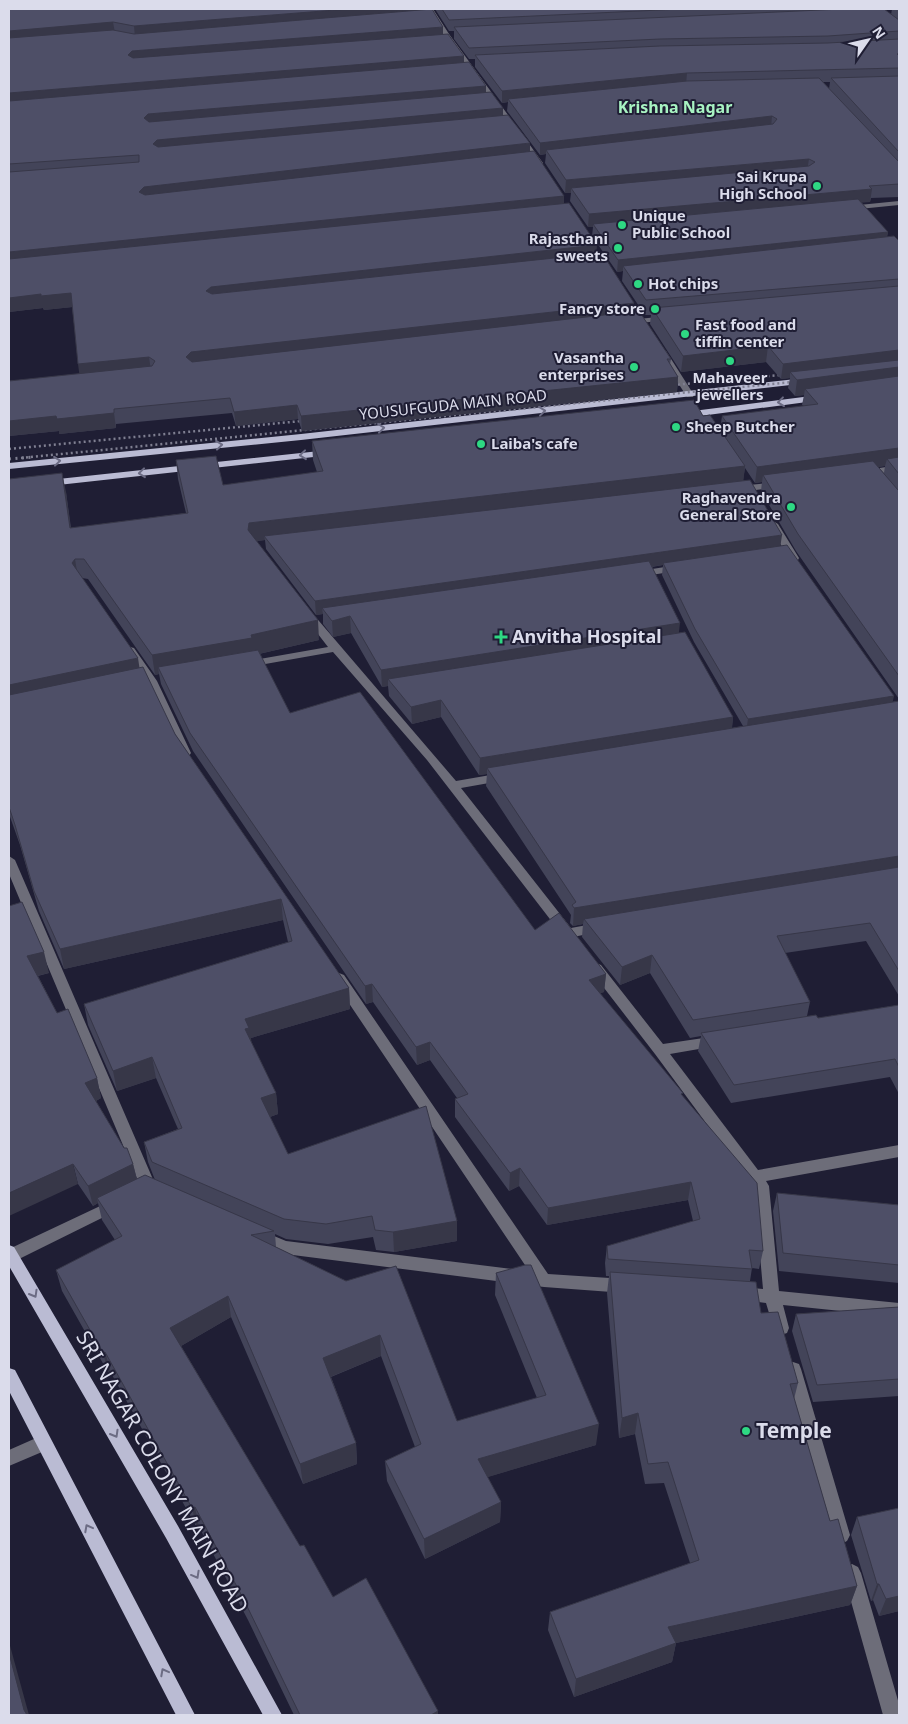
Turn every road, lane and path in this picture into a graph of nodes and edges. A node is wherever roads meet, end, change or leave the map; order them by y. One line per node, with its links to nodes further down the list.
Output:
1 (430, 9): 2 (street)
2 (434, 16): 3 (street); 4 (street)
3 (425, 17)
4 (451, 37): 5 (street); 7 (street)
5 (442, 42)
6 (478, 62): 7 (street)
7 (468, 63): 8 (street)
8 (473, 70): 9 (street); 10 (street)
9 (463, 71)
10 (495, 100): 11 (street); 13 (street)
11 (485, 101)
12 (510, 106): 13 (street)
13 (501, 107): 14 (street)
14 (512, 123): 15 (street); 16 (street)
15 (502, 124)
16 (542, 159): 17 (street); 18 (street)
17 (528, 161)
18 (547, 174)
19 (899, 204): 20 (street)
20 (842, 209)
21 (639, 317): 22 (street); 23 (street); 24 (street)
22 (680, 317)
23 (622, 322)
24 (647, 328)
25 (658, 345): 27 (street)
26 (814, 380): 27 (main road, YOUSUFGUDA MAIN ROAD)
27 (690, 395): 31 (main road, YOUSUFGUDA MAIN ROAD, one-way to 27)
28 (833, 396): 29 (main road, one-way to 29)
29 (670, 416)
30 (336, 452): 34 (main road, one-way to 34)
31 (9, 466)
32 (899, 468): 36 (street)
33 (795, 483): 35 (street)
34 (36, 485)
35 (731, 490)
36 (899, 503)
37 (765, 512): 39 (street)
38 (692, 566): 40 (street)
39 (800, 568)
40 (624, 576)
41 (301, 606): 43 (street)
42 (124, 642): 45 (street)
43 (334, 649): 44 (street); 47 (street)
44 (237, 665)
45 (190, 761)
46 (512, 776): 47 (street)
47 (454, 785): 50 (street)
48 (9, 860): 56 (street)
49 (607, 926): 50 (street)
50 (568, 933): 53 (street)
51 (333, 969): 60 (street)
52 (727, 1040): 53 (street)
53 (660, 1050): 55 (street)
54 (899, 1150): 55 (street)
55 (754, 1177): 63 (street)
56 (149, 1188): 57 (street); 59 (street)
57 (167, 1196)
58 (248, 1232): 60 (street)
59 (10, 1253): 71 (main road, SRI NAGAR COLONY MAIN ROAD, one-way to 71)
60 (544, 1280): 61 (street)
61 (643, 1287)
62 (722, 1293): 63 (street)
63 (772, 1296): 64 (street); 68 (street)
64 (899, 1310)
65 (9, 1375): 66 (main road)
66 (44, 1443): 67 (street); 70 (main road, one-way to 66)
67 (9, 1458)
68 (843, 1544)
69 (849, 1563): 72 (street)
70 (186, 1715)
71 (273, 1715)
72 (892, 1715)

